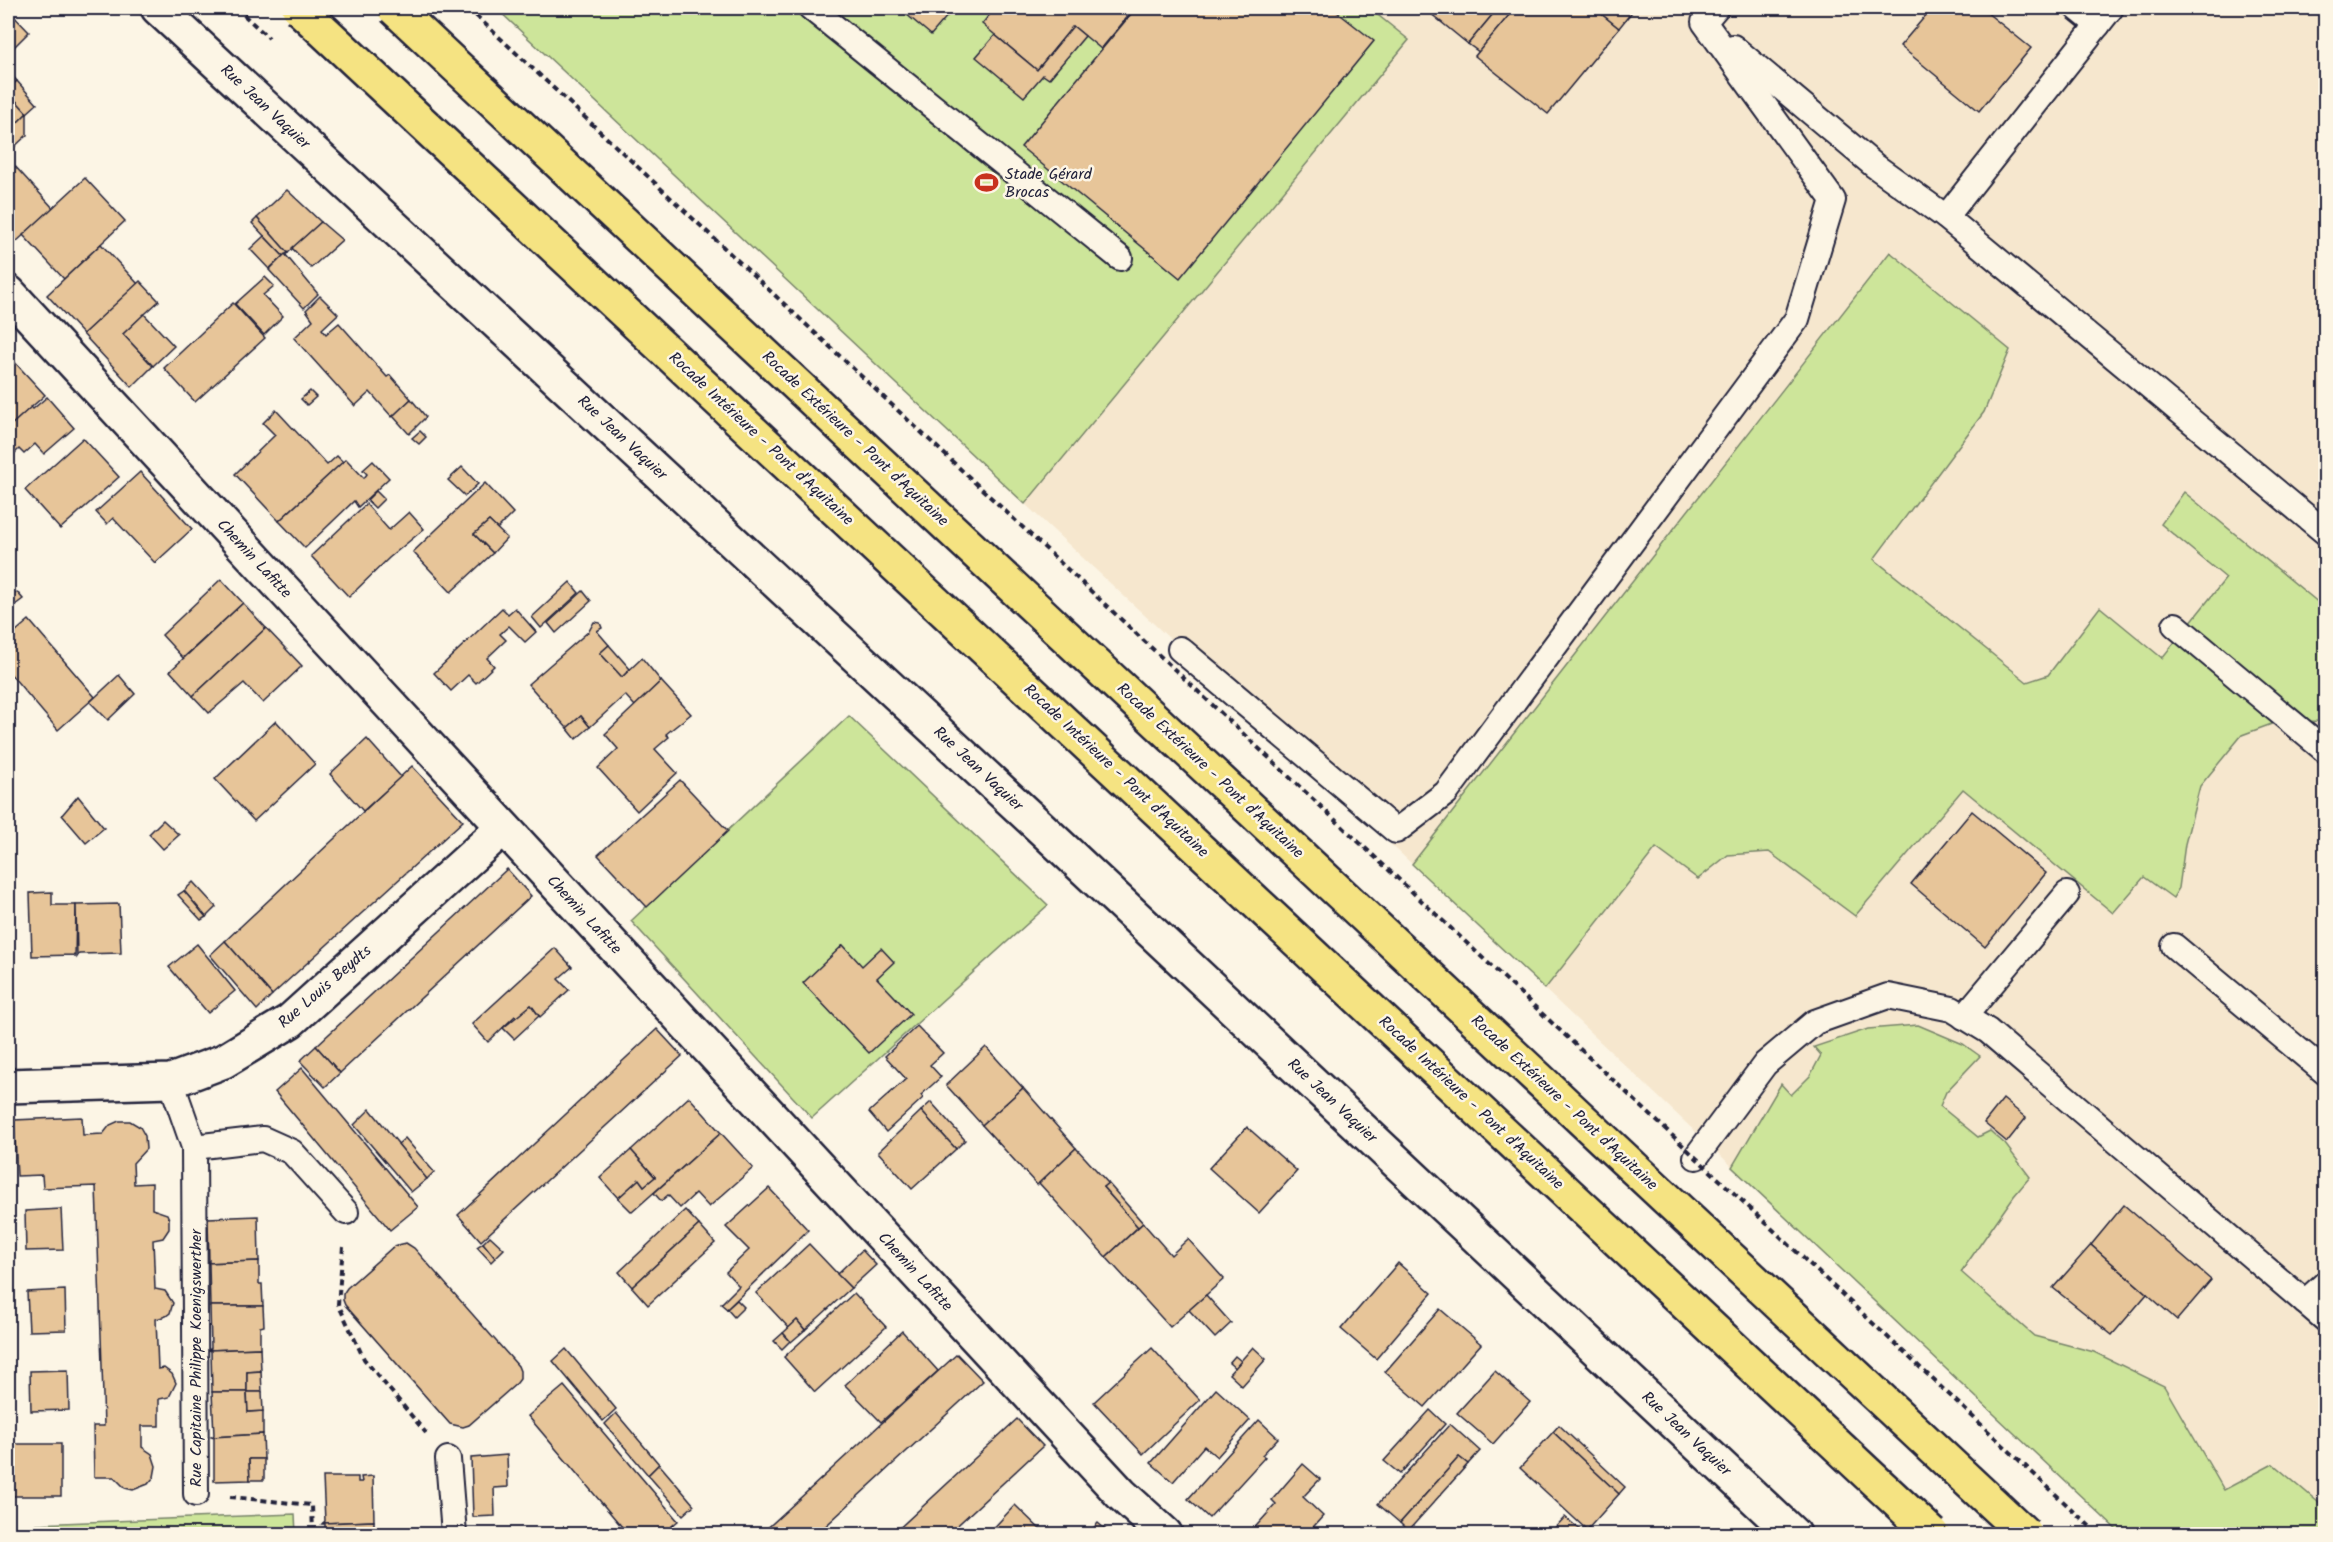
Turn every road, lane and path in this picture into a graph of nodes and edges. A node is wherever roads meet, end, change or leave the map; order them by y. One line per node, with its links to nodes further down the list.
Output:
1 (158, 8): 34 (street, Rue Jean Vaquier)
2 (300, 8): 35 (highway, Rocade Intérieure - Pont d'Aquitaine, bridge)
3 (394, 8): 36 (highway, Rocade Extérieure - Pont d'Aquitaine, bridge)
4 (468, 8): 24 (path, bridge)
5 (811, 8): 10 (lane)
6 (2077, 8): 8 (lane)
7 (1710, 15): 9 (lane); 14 (lane)
8 (2104, 16): 9 (lane)
9 (1946, 217): 12 (lane)
10 (1120, 258)
11 (8, 292): 16 (street, Chemin Lafitte)
12 (2325, 533)
13 (2175, 625): 15 (lane)
14 (1180, 649)
15 (2325, 751)
16 (503, 828): 21 (street, Rue Louis Beydts); 33 (street, Chemin Lafitte)
17 (2067, 894): 19 (lane)
18 (2174, 946): 20 (lane)
19 (1964, 1017): 24 (lane); 27 (lane)
20 (2325, 1073)
21 (171, 1081): 22 (street, Rue Louis Beydts); 23 (lane, Rue Capitaine Philippe Koenigswerther)
22 (8, 1086)
23 (194, 1147): 25 (lane); 30 (lane, Rue Capitaine Philippe Koenigswerther)
24 (1696, 1157): 37 (path, bridge)
25 (346, 1212): 29 (path)
26 (2325, 1282): 27 (lane)
27 (2305, 1302): 28 (lane)
28 (2325, 1320)
29 (448, 1459): 32 (lane)
30 (196, 1494): 31 (path, Rue Capitaine Philippe Koenigswerther)
31 (314, 1534)
32 (454, 1534)
33 (1165, 1534)
34 (1793, 1534)
35 (1932, 1534)
36 (2025, 1534)
37 (2098, 1534)

